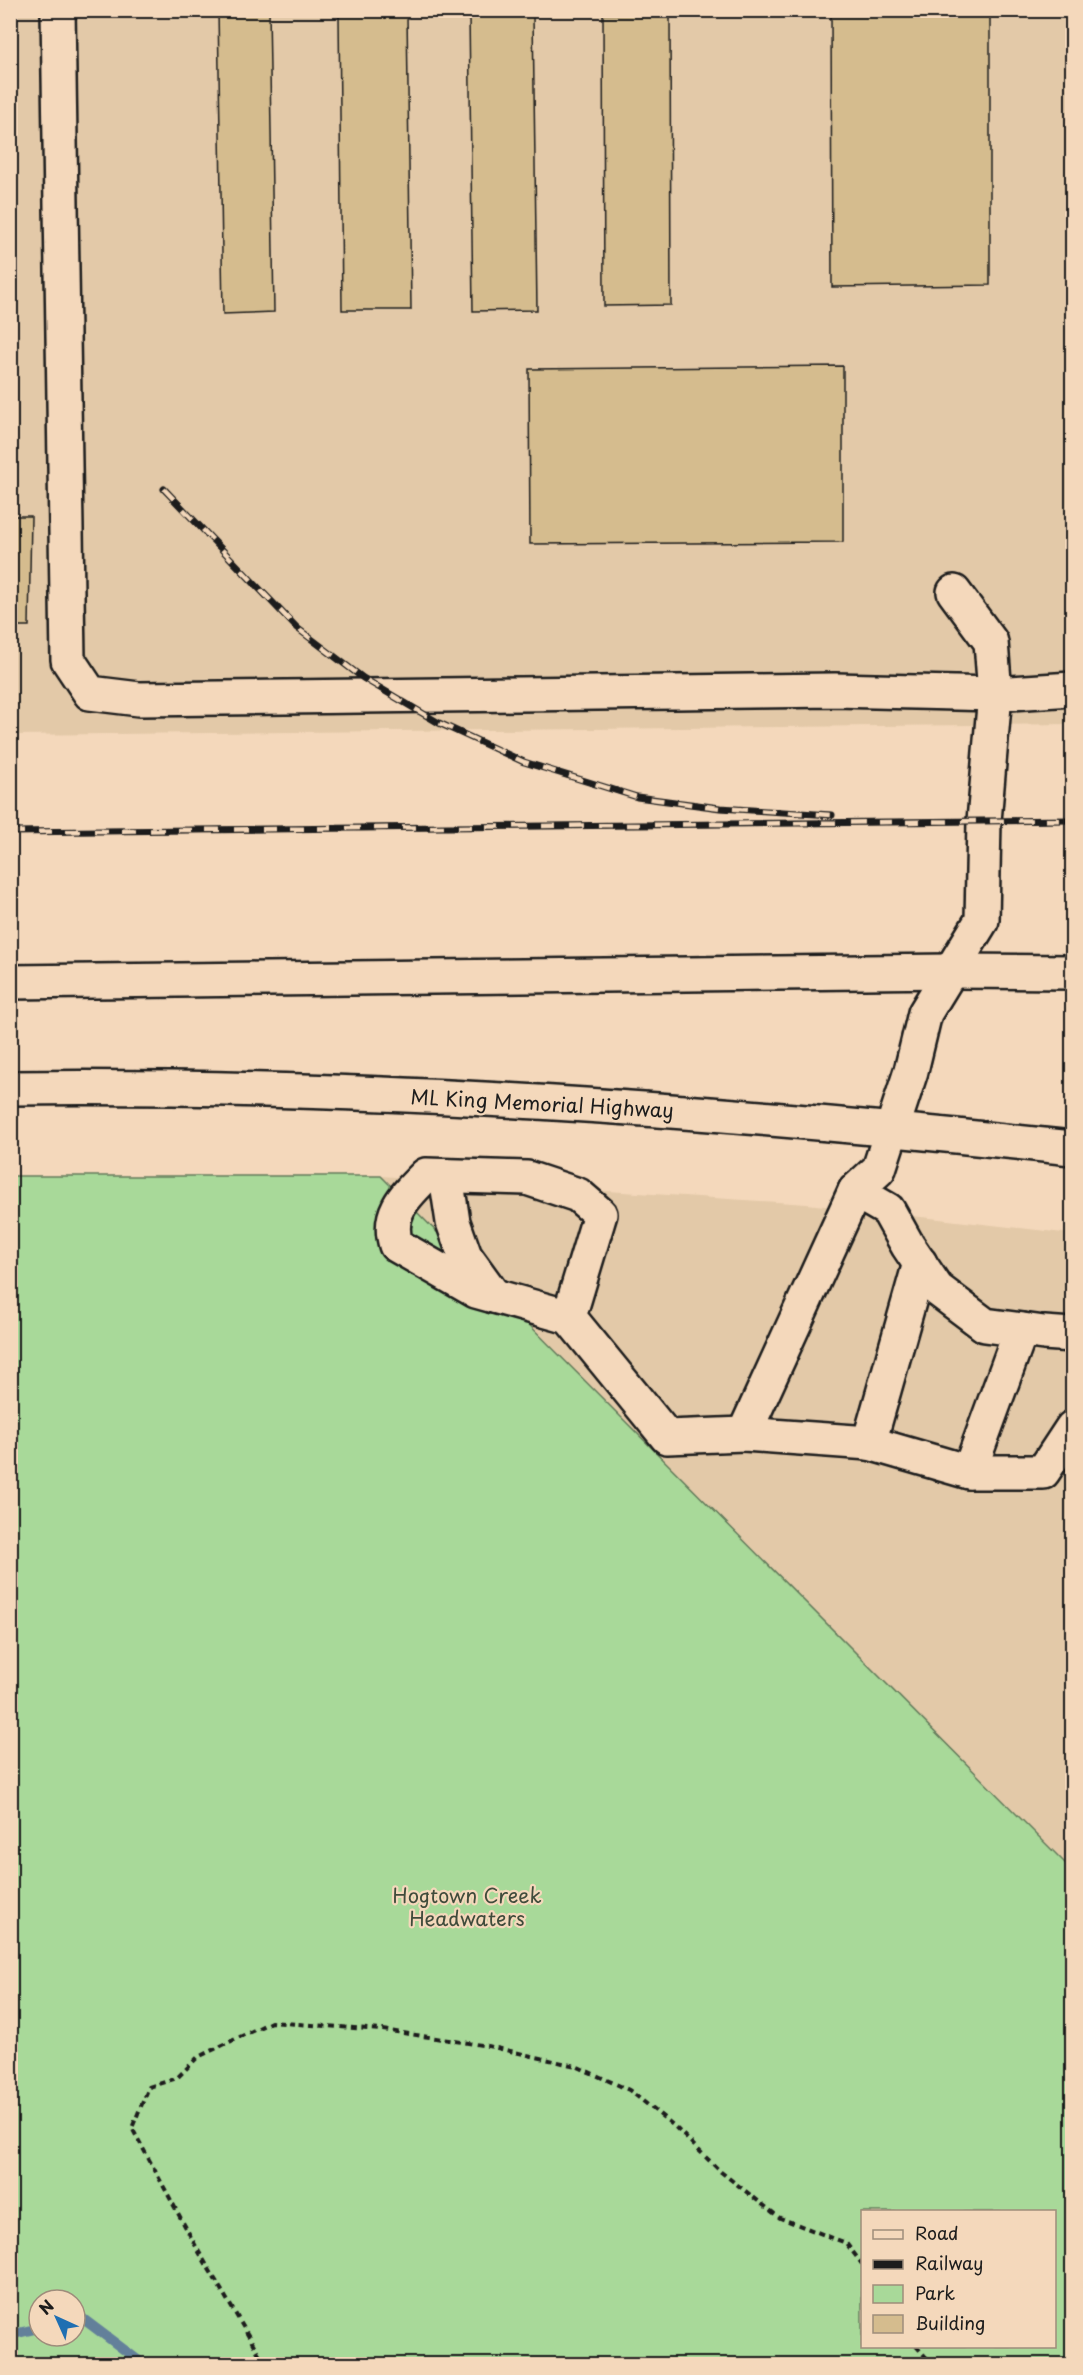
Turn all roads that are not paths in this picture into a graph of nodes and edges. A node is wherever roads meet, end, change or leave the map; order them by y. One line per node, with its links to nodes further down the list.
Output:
1 (57, 10): 4 (main road)
2 (954, 592): 4 (main road)
3 (1072, 689): 4 (main road)
4 (996, 694): 5 (main road)
5 (951, 971): 6 (main road); 7 (main road); 9 (main road)
6 (1072, 972)
7 (10, 982)
8 (10, 1088): 9 (main road, ML King Memorial Highway)
9 (892, 1129): 10 (main road, ML King Memorial Highway); 12 (main road)
10 (1072, 1148)
11 (446, 1176): 14 (main road); 14 (main road); 15 (main road)
12 (855, 1191): 13 (main road); 19 (main road)
13 (920, 1263): 16 (main road); 20 (main road)
14 (494, 1296): 15 (main road)
15 (569, 1317): 19 (main road)
16 (1022, 1330): 17 (main road); 21 (main road)
17 (1072, 1335)
18 (1072, 1428): 22 (main road)
19 (744, 1434): 20 (main road)
20 (869, 1443): 21 (main road)
21 (969, 1472): 22 (main road)
22 (1058, 1474)

